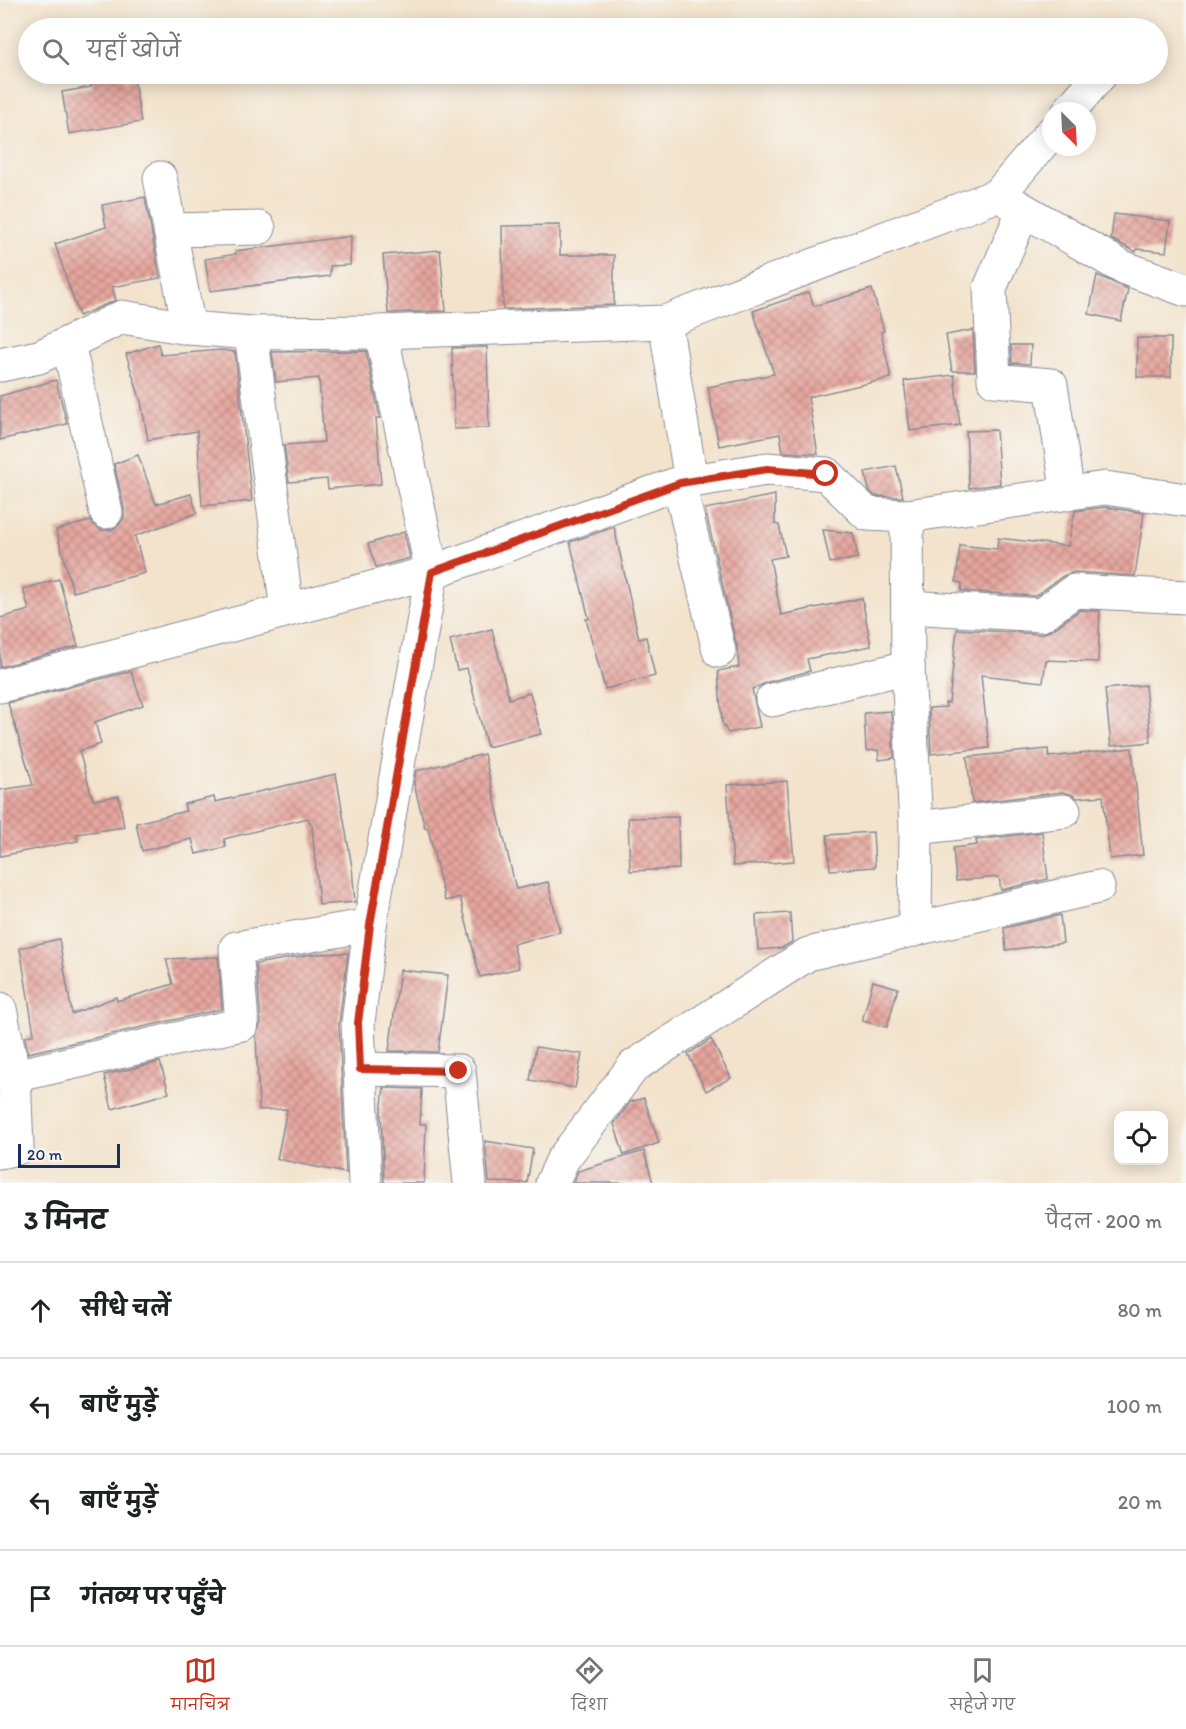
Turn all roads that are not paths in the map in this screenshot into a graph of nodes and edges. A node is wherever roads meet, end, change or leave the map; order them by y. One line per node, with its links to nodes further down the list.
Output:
1 (1092, 84): 2 (street)
2 (1077, 102)
3 (1042, 149): 5 (street)
4 (160, 178): 7 (street)
5 (1011, 203): 8 (street); 9 (street); 16 (street)
6 (259, 228): 7 (street)
7 (171, 230): 10 (street)
8 (1186, 290)
9 (664, 322): 11 (street); 15 (street)
10 (189, 328): 12 (street); 13 (street)
11 (381, 332): 12 (street); 20 (street)
12 (251, 333): 23 (street)
13 (68, 343): 14 (street); 18 (street)
14 (0, 365)
15 (685, 482): 19 (street); 20 (street); 24 (street)
16 (1068, 494): 17 (street); 19 (street)
17 (1186, 500)
18 (106, 512)
19 (906, 516): 22 (street)
20 (432, 572): 23 (street); 31 (street)
21 (1186, 597): 22 (street)
22 (908, 608): 25 (street)
23 (287, 610): 26 (street)
24 (719, 651)
25 (908, 668): 27 (street); 29 (street)
26 (0, 686)
27 (772, 700)
28 (1065, 811): 29 (street)
29 (916, 828): 32 (street)
30 (1098, 887): 32 (street)
31 (370, 925): 34 (street); 35 (street)
32 (915, 930): 39 (street)
33 (0, 1009): 35 (street)
34 (360, 1069): 37 (street); 38 (street)
35 (14, 1076): 36 (street)
36 (0, 1152)
37 (364, 1183)
38 (470, 1183)
39 (552, 1183)

